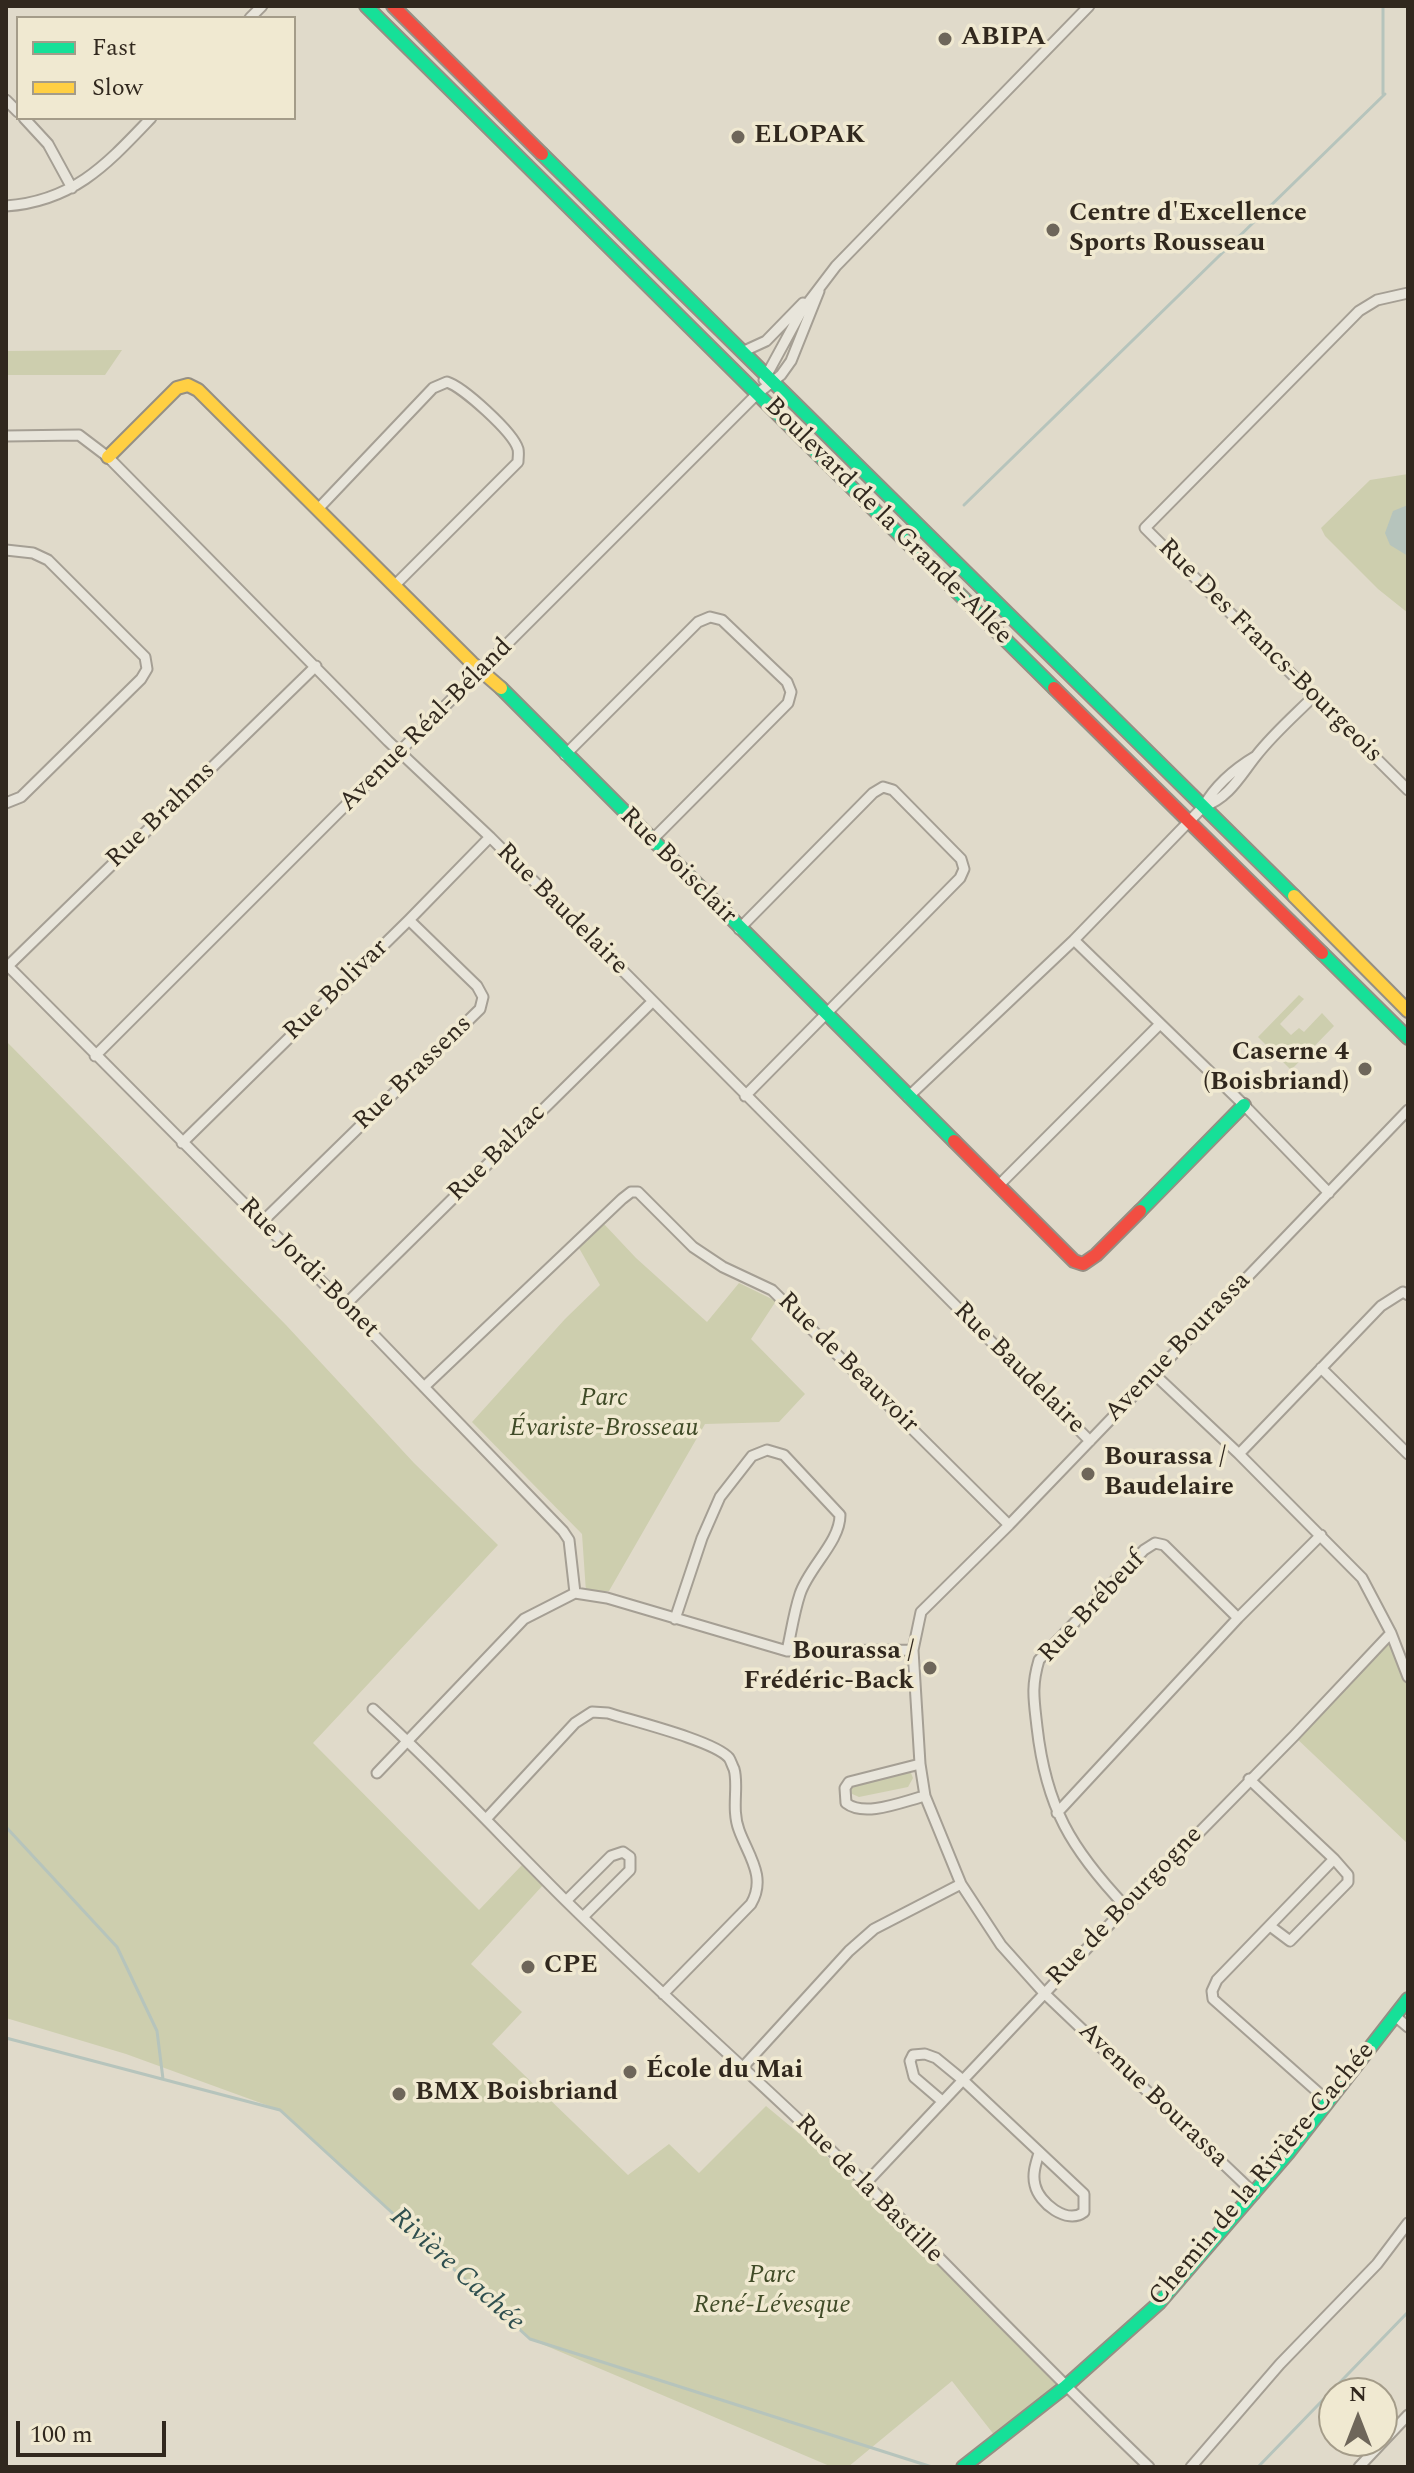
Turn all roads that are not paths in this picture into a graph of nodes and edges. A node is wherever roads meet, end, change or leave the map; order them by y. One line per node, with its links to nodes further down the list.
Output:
1 (366, 6): 12 (street, Boulevard de la Grande-Allée)
2 (393, 6): 10 (street, Boulevard de la Grande-Allée)
3 (1089, 6): 8 (street)
4 (26, 120): 6 (street)
5 (149, 120): 6 (street)
6 (72, 188): 7 (street)
7 (6, 206)
8 (819, 291): 10 (street); 11 (street); 11 (street)
9 (1408, 293): 20 (street, Rue Des Francs-Bourgeois)
10 (742, 352): 11 (street, Boulevard de la Grande-Allée)
11 (769, 378): 12 (street, Avenue Réal-Béland); 25 (street, Boulevard de la Grande-Allée)
12 (757, 394): 19 (street, Avenue Réal-Béland); 26 (street, Boulevard de la Grande-Allée)
13 (6, 436): 14 (street, Rue Baudelaire)
14 (108, 457): 15 (street, Rue Boisclair); 18 (street, Rue Baudelaire)
15 (318, 509): 17 (street, Rue Boisclair); 17 (street)
16 (6, 550): 24 (street)
17 (394, 586): 19 (street, Rue Boisclair)
18 (316, 666): 21 (street, Rue Baudelaire); 32 (street, Rue Brahms)
19 (481, 671): 21 (street, Avenue Réal-Béland); 22 (street, Rue Boisclair)
20 (1314, 696): 23 (street, Rue Des Francs-Bourgeois); 25 (street)
21 (401, 752): 27 (street, Rue Baudelaire); 38 (street, Avenue Réal-Béland)
22 (565, 755): 28 (street, Rue Boisclair); 28 (street)
23 (1408, 790)
24 (6, 803)
25 (1203, 807): 26 (street); 34 (street, Boulevard de la Grande-Allée)
26 (1189, 821): 31 (street); 37 (street, Boulevard de la Grande-Allée)
27 (490, 837): 29 (street, Rue Bolivar); 33 (street, Rue Baudelaire)
28 (651, 841): 30 (street, Rue Boisclair)
29 (409, 920): 43 (street, Rue Bolivar); 46 (street, Rue Brassens)
30 (739, 929): 35 (street, Rue Boisclair); 35 (street)
31 (1074, 940): 36 (street); 40 (street)
32 (7, 965): 38 (street, Rue Jordi-Bonet)
33 (652, 1002): 39 (street, Rue Baudelaire); 48 (street, Rue Balzac)
34 (1408, 1011)
35 (825, 1014): 39 (street); 40 (street, Rue Boisclair)
36 (1160, 1024): 41 (street); 44 (street)
37 (1408, 1038)
38 (95, 1056): 43 (street, Rue Jordi-Bonet)
39 (745, 1096): 52 (street, Rue Baudelaire)
40 (908, 1097): 44 (street, Rue Boisclair)
41 (1244, 1105): 44 (street, Rue Boisclair); 45 (street)
42 (1408, 1110): 45 (street, Avenue Bourassa)
43 (182, 1143): 46 (street, Rue Jordi-Bonet)
44 (998, 1186)
45 (1329, 1193): 50 (street, Avenue Bourassa)
46 (262, 1222): 48 (street, Rue Jordi-Bonet)
47 (1405, 1294): 49 (street)
48 (345, 1305): 51 (street, Rue Jordi-Bonet)
49 (1321, 1368): 53 (street); 54 (street)
50 (1153, 1373): 52 (street, Avenue Bourassa); 53 (street)
51 (424, 1387): 55 (street, Rue de Beauvoir); 57 (street, Rue Jordi-Bonet)
52 (1090, 1441): 55 (street, Avenue Bourassa)
53 (1239, 1454): 56 (street)
54 (1408, 1454)
55 (1009, 1525): 61 (street, Avenue Bourassa)
56 (1321, 1535): 58 (street); 60 (street)
57 (575, 1593): 59 (street); 65 (street)
58 (1238, 1618): 70 (street); 70 (street, Rue Brébeuf)
59 (675, 1619): 62 (street); 62 (street)
60 (1391, 1633): 63 (street); 68 (street, Rue de Bourgogne)
61 (913, 1650): 62 (street); 66 (street, Avenue Bourassa)
62 (787, 1651)
63 (1408, 1677)
64 (373, 1709): 65 (street, Rue de la Bastille)
65 (408, 1740): 67 (street); 71 (street, Rue de la Bastille)
66 (920, 1764): 69 (street, Avenue Bourassa); 69 (street)
67 (377, 1773)
68 (1249, 1779): 72 (street); 75 (street, Rue de Bourgogne)
69 (925, 1796): 73 (street, Avenue Bourassa)
70 (1057, 1813): 75 (street, Rue Brébeuf)
71 (487, 1818): 74 (street, Rue de la Bastille); 79 (street)
72 (1334, 1859): 77 (street); 77 (street)
73 (961, 1884): 78 (street, Avenue Bourassa); 83 (street)
74 (566, 1901): 76 (street, Rue de la Bastille); 76 (street)
75 (1126, 1907): 78 (street, Rue de Bourgogne)
76 (583, 1917): 79 (street, Rue de la Bastille)
77 (1270, 1926): 86 (street)
78 (1044, 1993): 84 (street, Rue de Bourgogne); 89 (street, Avenue Bourassa)
79 (663, 1994): 83 (street, Rue de la Bastille)
80 (1408, 1999): 81 (street, Chemin de la Rivière-Cachée)
81 (1395, 2016): 82 (street); 86 (street, Chemin de la Rivière-Cachée)
82 (1408, 2027)
83 (744, 2066): 88 (street, Rue de la Bastille)
84 (964, 2081): 85 (street, Rue de Bourgogne); 85 (street); 87 (street)
85 (942, 2101): 88 (street, Rue de Bourgogne)
86 (1329, 2102): 89 (street, Chemin de la Rivière-Cachée)
87 (1039, 2153): 87 (street)
88 (865, 2184): 91 (street, Rue de la Bastille)
89 (1255, 2194): 91 (street, Chemin de la Rivière-Cachée)
90 (1408, 2223): 95 (street)
91 (1065, 2387): 93 (street, Chemin de la Rivière-Cachée); 94 (street, Rue de la Bastille)
92 (1408, 2415): 96 (street)
93 (963, 2467)
94 (1149, 2467)
95 (1191, 2467)
96 (1359, 2467)

